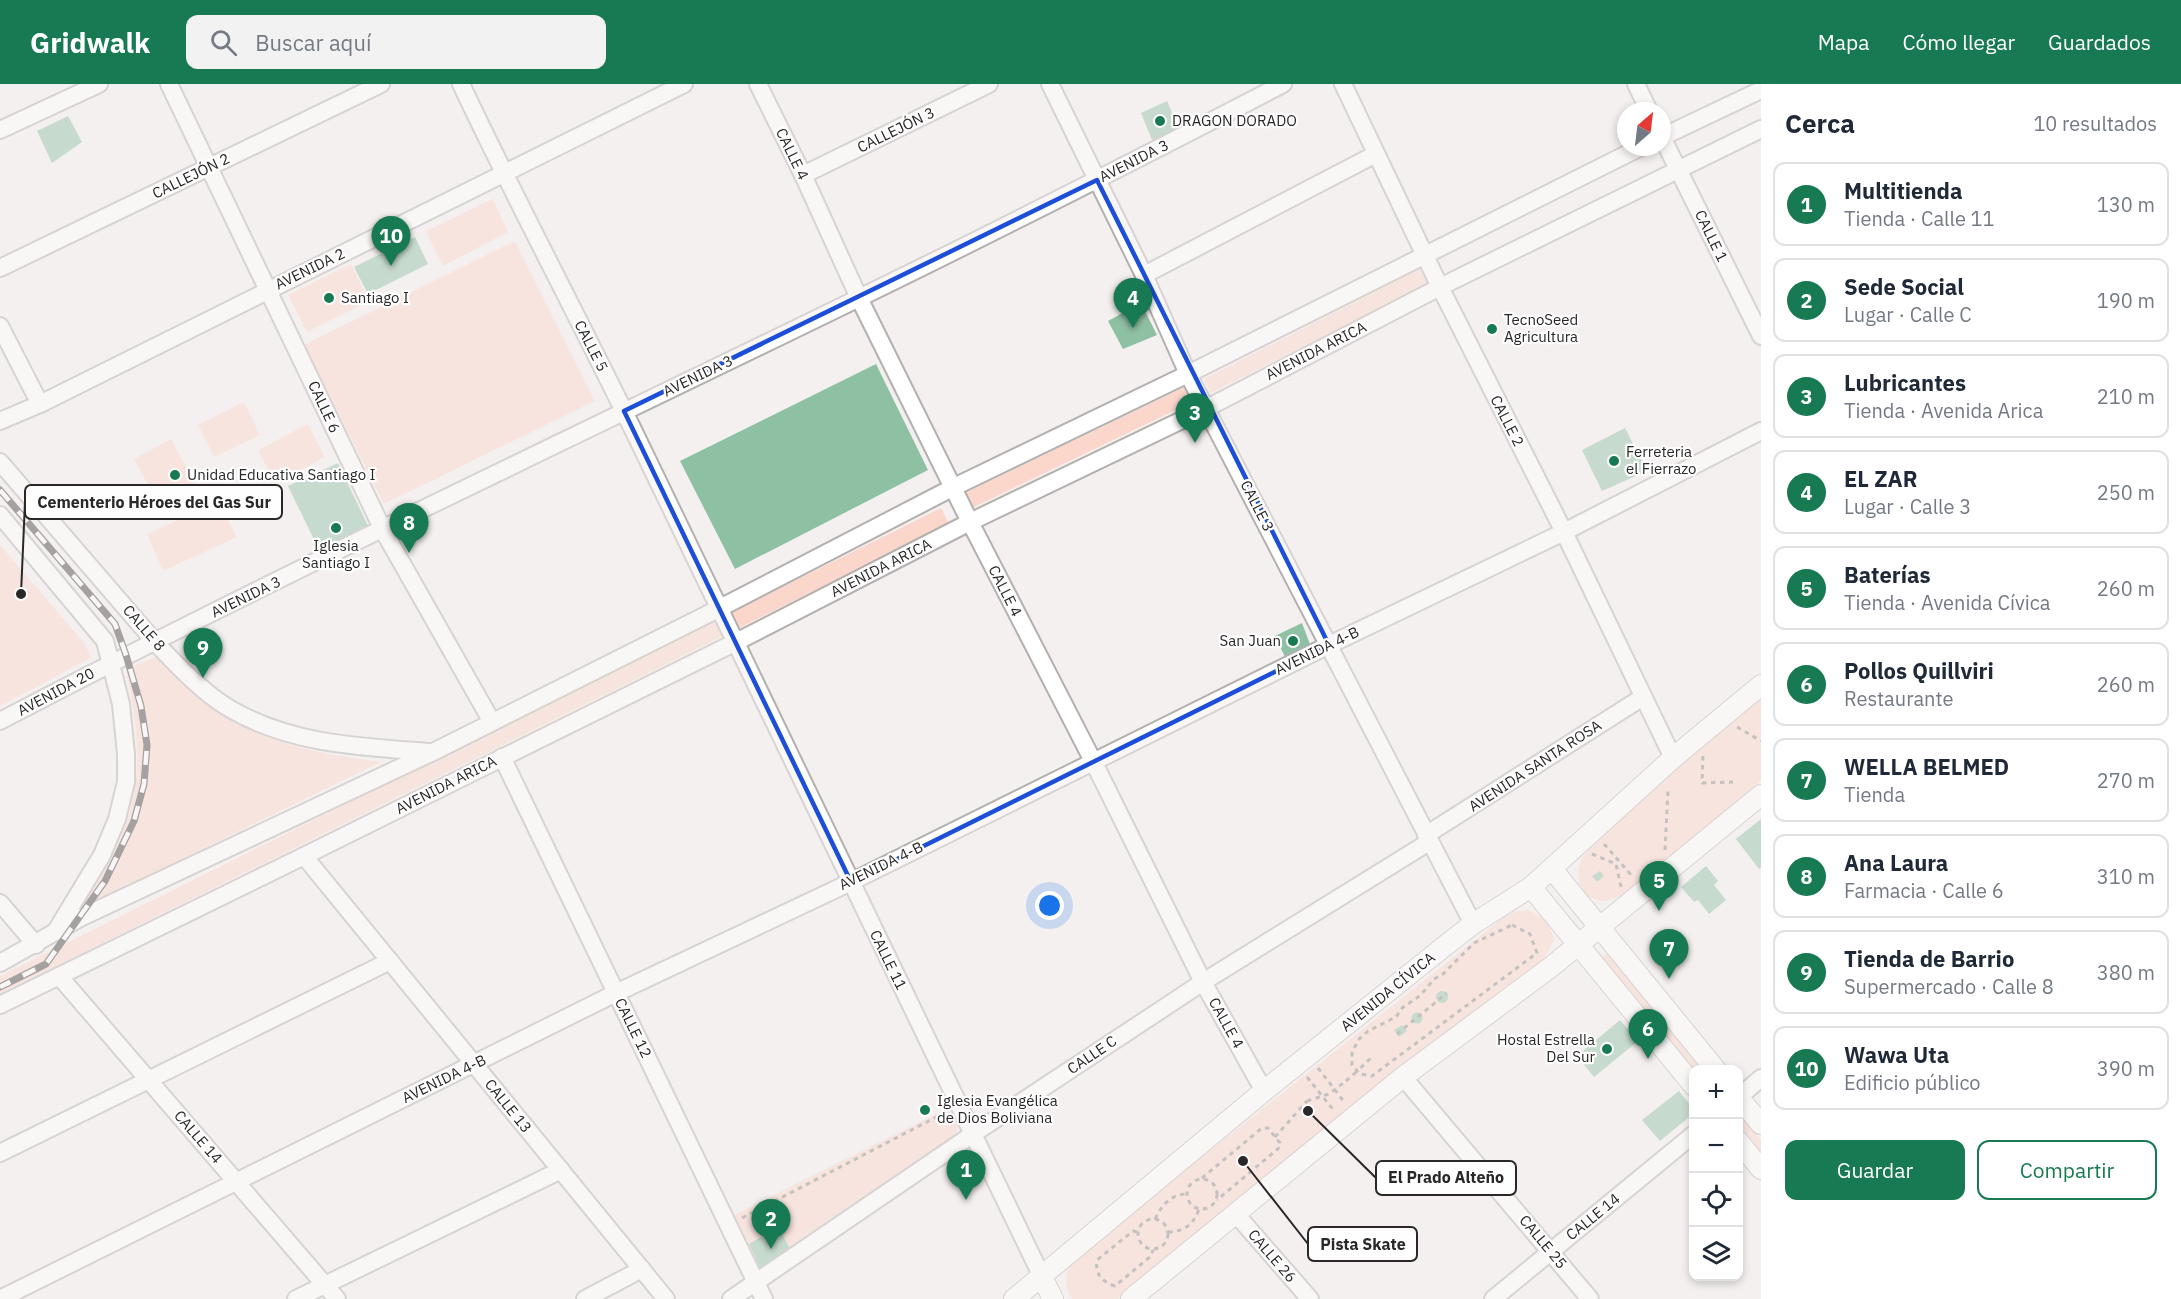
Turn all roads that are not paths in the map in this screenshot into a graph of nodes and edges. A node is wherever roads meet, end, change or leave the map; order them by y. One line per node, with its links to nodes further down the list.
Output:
1 (99, 84): 15 (street)
2 (169, 84): 20 (street, CALLE 6)
3 (381, 84): 20 (street, CALLEJÓN 2)
4 (461, 84): 22 (street, CALLE 5)
5 (684, 84): 22 (street, AVENIDA 2)
6 (758, 84): 23 (street, CALLE 4)
7 (989, 84): 23 (street, CALLEJÓN 3)
8 (1050, 84): 24 (street, CALLE 3)
9 (1283, 84): 24 (street, AVENIDA 3)
10 (1343, 84): 17 (street, CALLE 2)
11 (1636, 84): 13 (street)
12 (1761, 90): 16 (street)
13 (1645, 102)
14 (1761, 129): 21 (street, AVENIDA ARICA)
15 (0, 130)
16 (1671, 133)
17 (1376, 154): 25 (street, CALLE 2); 27 (street)
18 (1671, 155): 21 (street, CALLE 1)
19 (1623, 156): 25 (street)
20 (211, 167): 26 (street, CALLEJÓN 2); 29 (street, CALLE 6)
21 (1679, 171): 28 (street, AVENIDA ARICA); 32 (street, CALLE 1)
22 (503, 173): 29 (street, AVENIDA 2); 36 (street, CALLE 5)
23 (803, 176): 30 (street, CALLE 4)
24 (1097, 180): 27 (street, CALLE 3); 30 (street, AVENIDA 3)
25 (1426, 256): 28 (street, CALLE 2); 33 (street)
26 (0, 268)
27 (1144, 275): 33 (street, CALLE 3)
28 (1440, 287): 35 (street, AVENIDA ARICA); 44 (street, CALLE 2)
29 (268, 289): 34 (street, AVENIDA 2); 43 (street, CALLE 6)
30 (859, 298): 36 (street, AVENIDA 3); 40 (street, CALLE 4)
31 (0, 326): 34 (street)
32 (1761, 336)
33 (1188, 374): 35 (street, CALLE 3); 40 (street)
34 (40, 404): 37 (street, AVENIDA 2)
35 (1206, 408): 42 (street, AVENIDA ARICA); 48 (street, CALLE 3)
36 (624, 411): 43 (street, AVENIDA 3); 45 (street, CALLE 5)
37 (0, 421)
38 (1761, 431): 44 (street, AVENIDA 4-B)
39 (0, 462): 46 (street, CALLE 8)
40 (952, 488): 42 (street, CALLE 4); 45 (street)
41 (0, 515): 49 (street)
42 (970, 522): 47 (street, AVENIDA ARICA); 57 (street, CALLE 4)
43 (383, 530): 46 (street, AVENIDA 3); 53 (street, CALLE 6)
44 (1564, 532): 48 (street, AVENIDA 4-B); 51 (street, CALLE 2)
45 (720, 608): 47 (street, CALLE 5); 53 (street)
46 (155, 642): 49 (street, AVENIDA 3); 54 (street, CALLE 8)
47 (736, 642): 55 (street, AVENIDA ARICA); 62 (street, CALLE 11)
48 (1329, 645): 57 (street, AVENIDA 4-B); 59 (street, CALLE 3)
49 (112, 663): 52 (street, AVENIDA 20); 67 (street)
50 (1761, 685): 56 (main road, AVENIDA CÍVICA)
51 (1643, 697): 56 (street, CALLE 2); 59 (street, AVENIDA SANTA ROSA)
52 (0, 721)
53 (492, 722): 54 (street)
54 (433, 752): 67 (street)
55 (502, 757): 60 (street, AVENIDA ARICA); 74 (street, CALLE 12)
56 (1673, 758): 61 (main road, AVENIDA CÍVICA)
57 (1093, 761): 62 (street, AVENIDA 4-B); 73 (street, CALLE 4)
58 (1761, 795): 66 (main road)
59 (1428, 838): 65 (street, CALLE 3); 73 (street, CALLE C)
60 (304, 856): 70 (street, CALLE 13); 72 (street, AVENIDA ARICA)
61 (1552, 868): 63 (main road, AVENIDA CÍVICA); 66 (main road)
62 (851, 882): 74 (street, AVENIDA 4-B); 86 (street, CALLE 11)
63 (1531, 887): 65 (main road, AVENIDA CÍVICA); 68 (main road)
64 (0, 903): 69 (street)
65 (1473, 924): 82 (main road, AVENIDA CÍVICA)
66 (1600, 927): 68 (main road); 77 (main road)
67 (55, 933): 69 (street)
68 (1578, 944): 78 (main road); 81 (main road)
69 (36, 945): 71 (street)
70 (390, 961): 76 (street, CALLE 13); 80 (street)
71 (0, 963)
72 (59, 976): 75 (street, AVENIDA ARICA); 80 (street, CALLE 14)
73 (1203, 982): 82 (street, CALLE 4); 86 (street, CALLE C)
74 (616, 993): 76 (street, AVENIDA 4-B); 97 (street, CALLE 12)
75 (0, 1005)
76 (474, 1064): 91 (street, CALLE 13); 92 (street, AVENIDA 4-B)
77 (1712, 1065)
78 (1403, 1077): 93 (main road); 94 (street, CALLE 25)
79 (1761, 1078): 83 (street)
80 (148, 1080): 89 (street); 92 (street, CALLE 14)
81 (1689, 1080)
82 (1264, 1091): 96 (main road, AVENIDA CÍVICA)
83 (1743, 1094)
84 (1743, 1102): 85 (main road)
85 (1761, 1124)
86 (973, 1134): 96 (street, CALLE 11); 97 (street, CALLE C)
87 (1689, 1138): 94 (street, CALLE 14)
88 (1743, 1147): 90 (main road)
89 (0, 1153)
90 (1761, 1169)
91 (561, 1170): 95 (street, CALLE 13); 98 (street)
92 (237, 1182): 98 (street, CALLE 14); 99 (street, AVENIDA 4-B)
93 (1235, 1213): 108 (main road); 109 (street, CALLE 26)
94 (1551, 1251): 110 (street, CALLE 14); 111 (street, CALLE 25)
95 (642, 1269): 102 (street); 103 (street, CALLE 13)
96 (1042, 1277): 106 (main road, AVENIDA CÍVICA); 107 (main road)
97 (755, 1283): 104 (street, CALLE C); 105 (street, CALLE 12)
98 (325, 1285): 100 (street); 101 (street, CALLE 14)
99 (1, 1298)
100 (296, 1299)
101 (337, 1299)
102 (585, 1299)
103 (666, 1299)
104 (731, 1299)
105 (764, 1299)
106 (1014, 1299)
107 (1053, 1299)
108 (1131, 1299)
109 (1310, 1299)
110 (1493, 1299)
111 (1590, 1299)

